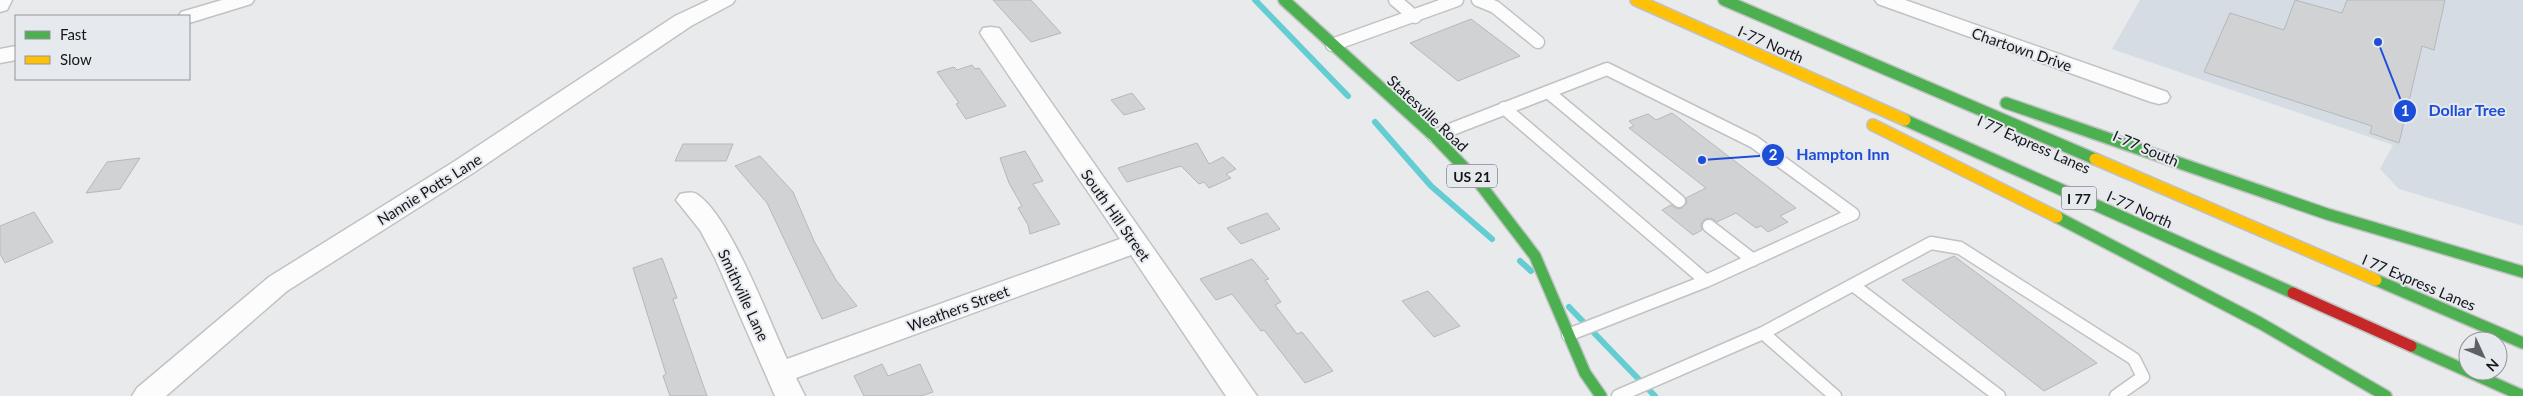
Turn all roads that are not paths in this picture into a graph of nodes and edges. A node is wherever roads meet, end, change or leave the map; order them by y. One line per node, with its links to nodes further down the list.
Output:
1 (2, 0): 12 (street)
2 (244, 0): 14 (street)
3 (726, 0): 39 (street, Nannie Potts Lane)
4 (1284, 0): 17 (main road, Statesville Road / US 21)
5 (1395, 0): 13 (lane)
6 (1459, 0): 13 (lane)
7 (1478, 0): 16 (lane)
8 (1632, 0): 20 (main road)
9 (1636, 0): 47 (main road, I-77 North / I 77)
10 (1724, 0): 37 (main road, I 77 Express Lanes)
11 (1885, 0): 22 (street, Chartown Drive)
12 (0, 6)
13 (1415, 16): 17 (lane)
14 (190, 17)
15 (991, 33): 30 (street, South Hill Street)
16 (1538, 42)
17 (1332, 45): 25 (main road, Statesville Road / US 21)
18 (15, 53): 19 (street)
19 (0, 56)
20 (1773, 74)
21 (1548, 92): 23 (lane); 28 (lane); 31 (lane)
22 (2160, 97)
23 (1504, 108): 25 (lane); 33 (lane)
24 (1861, 119): 46 (main road)
25 (1434, 136): 36 (main road, Statesville Road / US 21)
26 (2140, 162): 32 (main road, I-77 South)
27 (690, 200): 38 (street, Smithville Lane)
28 (1679, 201)
29 (1709, 226): 31 (lane)
30 (1136, 243): 38 (street, Weathers Street); 40 (street, South Hill Street)
31 (1753, 260): 33 (lane)
32 (2523, 272)
33 (1706, 281): 36 (lane)
34 (1853, 285): 35 (lane); 44 (lane); 45 (lane)
35 (1763, 333): 42 (lane); 43 (lane)
36 (1568, 335): 41 (main road, Statesville Road / US 21)
37 (2523, 343)
38 (785, 384)
39 (147, 396)
40 (1242, 396)
41 (1601, 396)
42 (1618, 396)
43 (1836, 396)
44 (1999, 396)
45 (2116, 396)
46 (2386, 396)
47 (2523, 396)

